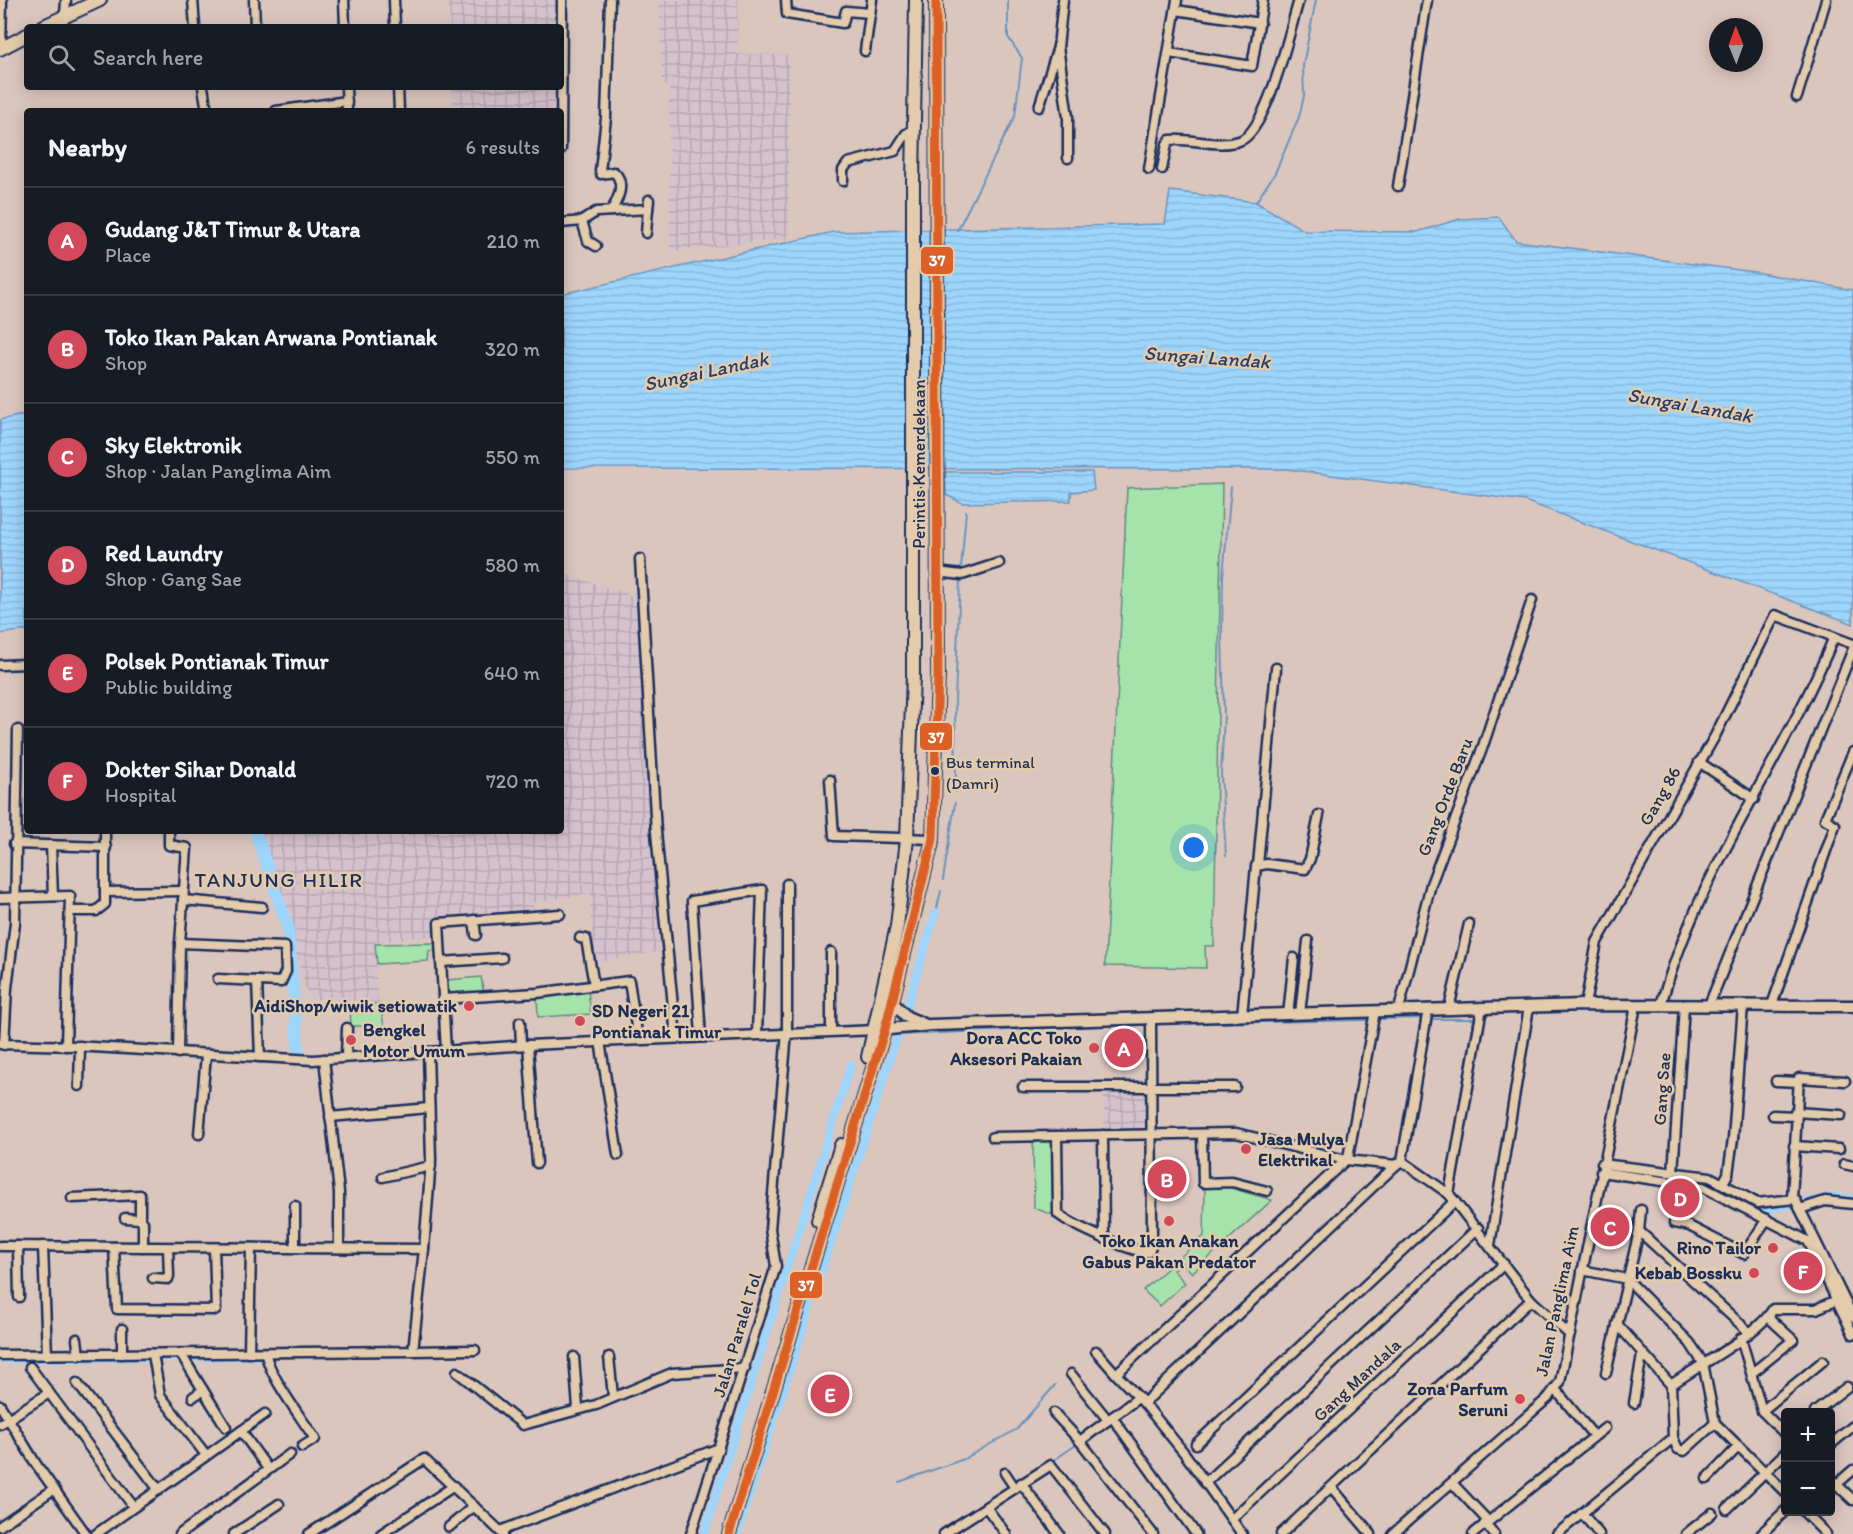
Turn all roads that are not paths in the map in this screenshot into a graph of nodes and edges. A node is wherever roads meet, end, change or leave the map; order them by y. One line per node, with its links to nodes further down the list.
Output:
1 (2, 0): 32 (street)
2 (66, 0): 22 (street)
3 (100, 0): 22 (highway)
4 (193, 0): 25 (street)
5 (254, 0): 26 (street)
6 (344, 0): 27 (street)
7 (394, 0): 28 (street)
8 (562, 0): 29 (street)
9 (610, 0): 55 (street)
10 (786, 0): 21 (street)
11 (872, 0): 21 (street)
12 (916, 0): 41 (highway)
13 (936, 0): 39 (highway, Perintis Kemerdekaan)
14 (1063, 0): 31 (street)
15 (1177, 0): 20 (street)
16 (1263, 0): 23 (street)
17 (1299, 0): 52 (street)
18 (1427, 0): 54 (street)
19 (1826, 0): 40 (street)
20 (1176, 10): 23 (street); 34 (street)
21 (870, 12): 33 (street)
22 (65, 15): 24 (highway)
23 (1260, 23): 34 (street)
24 (48, 24)
25 (195, 24)
26 (255, 24)
27 (345, 24)
28 (395, 24)
29 (562, 24)
30 (24, 37): 32 (highway)
31 (1058, 47): 43 (street); 50 (street)
32 (1, 49)
33 (865, 51)
34 (1169, 53): 51 (street)
35 (204, 90): 44 (street)
36 (346, 90): 42 (street)
37 (398, 90): 47 (street)
38 (561, 90): 48 (street)
39 (937, 93): 41 (highway); 62 (highway, Perintis Kemerdekaan)
40 (1797, 97)
41 (914, 100): 49 (highway)
42 (347, 101): 45 (street); 46 (street)
43 (1039, 107)
44 (206, 108)
45 (297, 108)
46 (347, 108)
47 (399, 108)
48 (561, 108)
49 (913, 130): 53 (street); 77 (highway)
50 (1068, 158)
51 (1149, 169)
52 (1162, 169)
53 (843, 181)
54 (1398, 186)
55 (611, 211): 56 (street); 58 (street)
56 (582, 221): 57 (street); 59 (street)
57 (564, 223)
58 (646, 233)
59 (596, 246)
60 (640, 559): 132 (street)
61 (999, 563): 62 (street)
62 (937, 566): 78 (highway, Perintis Kemerdekaan)
63 (1532, 600): 119 (street, Gang Orde Baru)
64 (1834, 637): 65 (street); 71 (street, Gang 86); 73 (street)
65 (1853, 647): 109 (street)
66 (24, 664): 67 (street)
67 (0, 665)
68 (1276, 668): 82 (street)
69 (18, 730): 79 (street)
70 (1853, 752): 111 (street)
71 (1699, 762): 73 (street); 107 (street, Gang 86)
72 (830, 780): 77 (street)
73 (1754, 799): 108 (street)
74 (1319, 814): 82 (street)
75 (105, 834): 81 (street)
76 (169, 834): 85 (street)
77 (907, 839): 78 (street); 127 (highway)
78 (933, 839): 106 (highway, Perintis Kemerdekaan)
79 (14, 844): 80 (street); 88 (street)
80 (51, 845): 81 (street); 86 (street)
81 (106, 847): 84 (street)
82 (1258, 865): 122 (street)
83 (787, 884): 129 (street, Jalan Paralel Tol)
84 (105, 892): 85 (street); 90 (street)
85 (183, 895): 89 (street); 97 (street)
86 (53, 896): 88 (street); 90 (street)
87 (0, 898): 88 (street)
88 (14, 898): 135 (street)
89 (262, 907)
90 (71, 911): 137 (street)
91 (560, 914): 92 (street)
92 (474, 920): 94 (street); 101 (street)
93 (1468, 924): 116 (street)
94 (476, 935)
95 (580, 938): 104 (street)
96 (1308, 941): 121 (street)
97 (180, 943): 103 (street); 141 (street)
98 (831, 952): 128 (street)
99 (502, 958): 101 (street)
100 (1294, 958): 121 (street)
101 (441, 962): 105 (street)
102 (218, 979): 103 (street)
103 (257, 981): 143 (street)
104 (594, 985): 105 (street); 133 (street)
105 (443, 999): 139 (street)
106 (891, 1001): 125 (main road); 127 (highway, Perintis Kemerdekaan)
107 (1585, 1001): 112 (main road); 115 (main road)
108 (1661, 1005): 112 (main road); 113 (main road)
109 (1709, 1005): 110 (main road); 113 (main road)
110 (1743, 1005): 111 (main road); 175 (street)
111 (1772, 1005): 114 (main road)
112 (1636, 1006): 172 (street, Jalan Panglima Aim)
113 (1684, 1006): 173 (street, Gang Sae)
114 (1853, 1006)
115 (1529, 1007): 117 (main road); 191 (street)
116 (1449, 1008): 117 (main road); 118 (main road)
117 (1482, 1008): 178 (street)
118 (1428, 1009): 119 (main road); 170 (street)
119 (1399, 1010): 120 (main road)
120 (1375, 1011): 121 (main road); 168 (street)
121 (1294, 1014): 122 (main road)
122 (1242, 1016): 123 (main road)
123 (1151, 1018): 125 (main road); 151 (street)
124 (520, 1022): 136 (street)
125 (931, 1025): 127 (main road)
126 (347, 1028): 144 (street)
127 (891, 1029): 128 (street); 158 (highway)
128 (831, 1031): 129 (street)
129 (787, 1032): 130 (street); 236 (street, Jalan Paralel Tol)
130 (757, 1034): 131 (street); 131 (street)
131 (701, 1036): 132 (street)
132 (676, 1037): 133 (street)
133 (638, 1039): 134 (street)
134 (600, 1041): 136 (street); 167 (street)
135 (2, 1044): 137 (street)
136 (525, 1045): 139 (street); 169 (street)
137 (66, 1046): 138 (street)
138 (80, 1046): 141 (street); 149 (street)
139 (446, 1051): 140 (street)
140 (428, 1052): 144 (street); 153 (street)
141 (178, 1053): 142 (street)
142 (206, 1055): 143 (street); 159 (street)
143 (260, 1057): 145 (street)
144 (346, 1057): 145 (street)
145 (324, 1059): 157 (street)
146 (1776, 1080): 148 (street)
147 (1845, 1081): 148 (street)
148 (1799, 1082): 154 (street)
149 (79, 1086)
150 (1023, 1087): 151 (street)
151 (1152, 1087): 152 (street); 160 (street)
152 (1235, 1088)
153 (429, 1108): 157 (street); 171 (street)
154 (1795, 1114): 155 (street); 156 (street); 165 (street)
155 (1773, 1115)
156 (1841, 1115)
157 (330, 1117): 201 (street)
158 (851, 1128): 316 (highway); 317 (highway)
159 (199, 1134)
160 (1152, 1134): 161 (street); 163 (street); 189 (street)
161 (1202, 1134): 168 (street); 176 (street)
162 (1057, 1136): 163 (street); 164 (street); 189 (street)
163 (1103, 1136): 189 (street)
164 (993, 1137)
165 (1794, 1146): 166 (street); 180 (street)
166 (1839, 1149)
167 (618, 1155)
168 (1346, 1160): 170 (street); 241 (street)
169 (537, 1162)
170 (1399, 1163): 178 (street); 250 (street)
171 (431, 1166): 174 (street); 202 (street)
172 (1602, 1168): 173 (street); 185 (street); 204 (street, Jalan Panglima Aim)
173 (1673, 1173): 175 (street)
174 (382, 1177)
175 (1723, 1183): 180 (street)
176 (1267, 1191)
177 (72, 1198): 184 (street)
178 (1452, 1198): 187 (street); 271 (street)
179 (1853, 1203): 180 (street)
180 (1797, 1204): 190 (street)
181 (295, 1206): 200 (street)
182 (1641, 1210): 188 (street)
183 (125, 1218): 184 (street)
184 (140, 1219): 196 (street)
185 (1767, 1220): 186 (street); 190 (street)
186 (1674, 1223)
187 (1478, 1228): 191 (street); 285 (street)
188 (1639, 1231): 206 (street); 214 (street)
189 (1104, 1237)
190 (1811, 1239): 209 (street); 210 (street)
191 (1490, 1245): 203 (street)
192 (0, 1246): 193 (street)
193 (18, 1246): 194 (street); 207 (street)
194 (43, 1246): 195 (street); 228 (street)
195 (114, 1247): 196 (street); 198 (street)
196 (143, 1247): 197 (street)
197 (168, 1248): 198 (street); 205 (street)
198 (214, 1248): 199 (street)
199 (251, 1248): 200 (street); 222 (street)
200 (295, 1248): 201 (street)
201 (339, 1248): 202 (street)
202 (424, 1249): 220 (street)
203 (1504, 1264): 208 (street); 303 (street, Gang Mandala)
204 (1582, 1270): 206 (street); 216 (street, Jalan Panglima Aim)
205 (153, 1278)
206 (1627, 1279): 212 (street); 234 (street)
207 (19, 1297)
208 (1532, 1300): 216 (street); 289 (street)
209 (1838, 1300): 211 (street); 215 (street)
210 (1853, 1317)
211 (1768, 1318): 214 (street); 239 (street)
212 (1617, 1324): 226 (street); 238 (street)
213 (122, 1329): 224 (street)
214 (1749, 1332): 217 (street)
215 (1853, 1334)
216 (1570, 1335): 245 (street, Jalan Panglima Aim)
217 (1741, 1338): 234 (street); 239 (street)
218 (77, 1339): 229 (street)
219 (475, 1350): 220 (street)
220 (413, 1351): 223 (street)
221 (1096, 1351): 241 (street)
222 (249, 1353): 223 (street); 225 (street)
223 (266, 1353): 273 (street)
224 (122, 1354): 229 (street); 230 (street)
225 (181, 1354): 230 (street); 246 (street)
226 (1642, 1354): 243 (street); 251 (street)
227 (0, 1355): 228 (street)
228 (47, 1355): 229 (street)
229 (79, 1355)
230 (153, 1357): 276 (street)
231 (609, 1357): 249 (street)
232 (574, 1358): 253 (street)
233 (1823, 1361): 255 (street)
234 (1703, 1363): 243 (street); 260 (street)
235 (30, 1367): 247 (street)
236 (745, 1368): 249 (street); 274 (street, Jalan Paralel Tol)
237 (458, 1372): 253 (street)
238 (1606, 1373)
239 (1752, 1373): 255 (street)
240 (1071, 1374): 259 (street)
241 (1116, 1374): 250 (street)
242 (77, 1383): 292 (street)
243 (1671, 1385): 268 (street)
244 (1847, 1386): 254 (street)
245 (1555, 1389): 267 (street); 286 (street, Jalan Panglima Aim)
246 (203, 1390): 248 (street); 263 (street)
247 (49, 1393): 258 (street); 295 (street)
248 (193, 1396)
249 (613, 1396): 253 (street)
250 (1141, 1400): 259 (street); 285 (street)
251 (1634, 1403)
252 (0, 1405): 258 (street)
253 (578, 1408)
254 (1821, 1408)
255 (1762, 1411): 266 (street)
256 (1054, 1413): 269 (street)
257 (265, 1414): 265 (street)
258 (10, 1418): 261 (street); 290 (street)
259 (1110, 1419): 269 (street); 323 (street)
260 (1715, 1423): 268 (street); 272 (street)
261 (0, 1424)
262 (1853, 1426): 270 (street)
263 (226, 1427)
264 (1605, 1428): 267 (street)
265 (241, 1431): 276 (street); 278 (street)
266 (1781, 1431)
267 (1594, 1436): 304 (street)
268 (1673, 1438): 299 (street)
269 (1080, 1440): 322 (street)
270 (1835, 1441)
271 (1196, 1444)
272 (1739, 1446): 280 (street); 282 (street)
273 (302, 1447)
274 (718, 1448): 307 (street); 309 (street, Jalan Paralel Tol)
275 (290, 1454): 278 (street)
276 (206, 1455): 292 (street)
277 (1781, 1456): 280 (street)
278 (268, 1469): 312 (street)
279 (1853, 1470): 283 (street)
280 (1765, 1471): 291 (street); 298 (street)
281 (1005, 1473): 287 (street)
282 (1707, 1479)
283 (1835, 1480)
284 (1835, 1482): 293 (street)
285 (1205, 1483): 303 (street)
286 (1452, 1483): 304 (street); 327 (street, Jalan Panglima Aim)
287 (1018, 1485): 297 (street); 320 (street); 321 (street)
288 (454, 1486): 296 (street); 314 (street); 315 (street)
289 (1332, 1488): 325 (street); 326 (street)
290 (54, 1489): 305 (street); 310 (street)
291 (1781, 1489)
292 (159, 1490): 295 (street)
293 (1853, 1500)
294 (279, 1504): 313 (street)
295 (133, 1506): 311 (street)
296 (474, 1506): 306 (street); 307 (street)
297 (986, 1507): 318 (street); 319 (street)
298 (1726, 1509)
299 (1582, 1513): 330 (street); 331 (street)
300 (1712, 1513): 308 (street)
301 (1781, 1514): 332 (street)
302 (1808, 1516): 333 (street)
303 (1232, 1519): 324 (street)
304 (1487, 1522): 328 (street); 329 (street)
305 (0, 1526)
306 (449, 1527)
307 (502, 1532)
308 (1692, 1532)
309 (695, 1533)
310 (86, 1534)
311 (97, 1534)
312 (180, 1534)
313 (234, 1534)
314 (309, 1534)
315 (381, 1534)
316 (722, 1534)
317 (729, 1534)
318 (944, 1534)
319 (1006, 1534)
320 (1059, 1534)
321 (1106, 1534)
322 (1153, 1534)
323 (1196, 1534)
324 (1242, 1534)
325 (1281, 1534)
326 (1371, 1534)
327 (1393, 1534)
328 (1473, 1534)
329 (1494, 1534)
330 (1557, 1534)
331 (1599, 1534)
332 (1761, 1534)
333 (1826, 1534)

